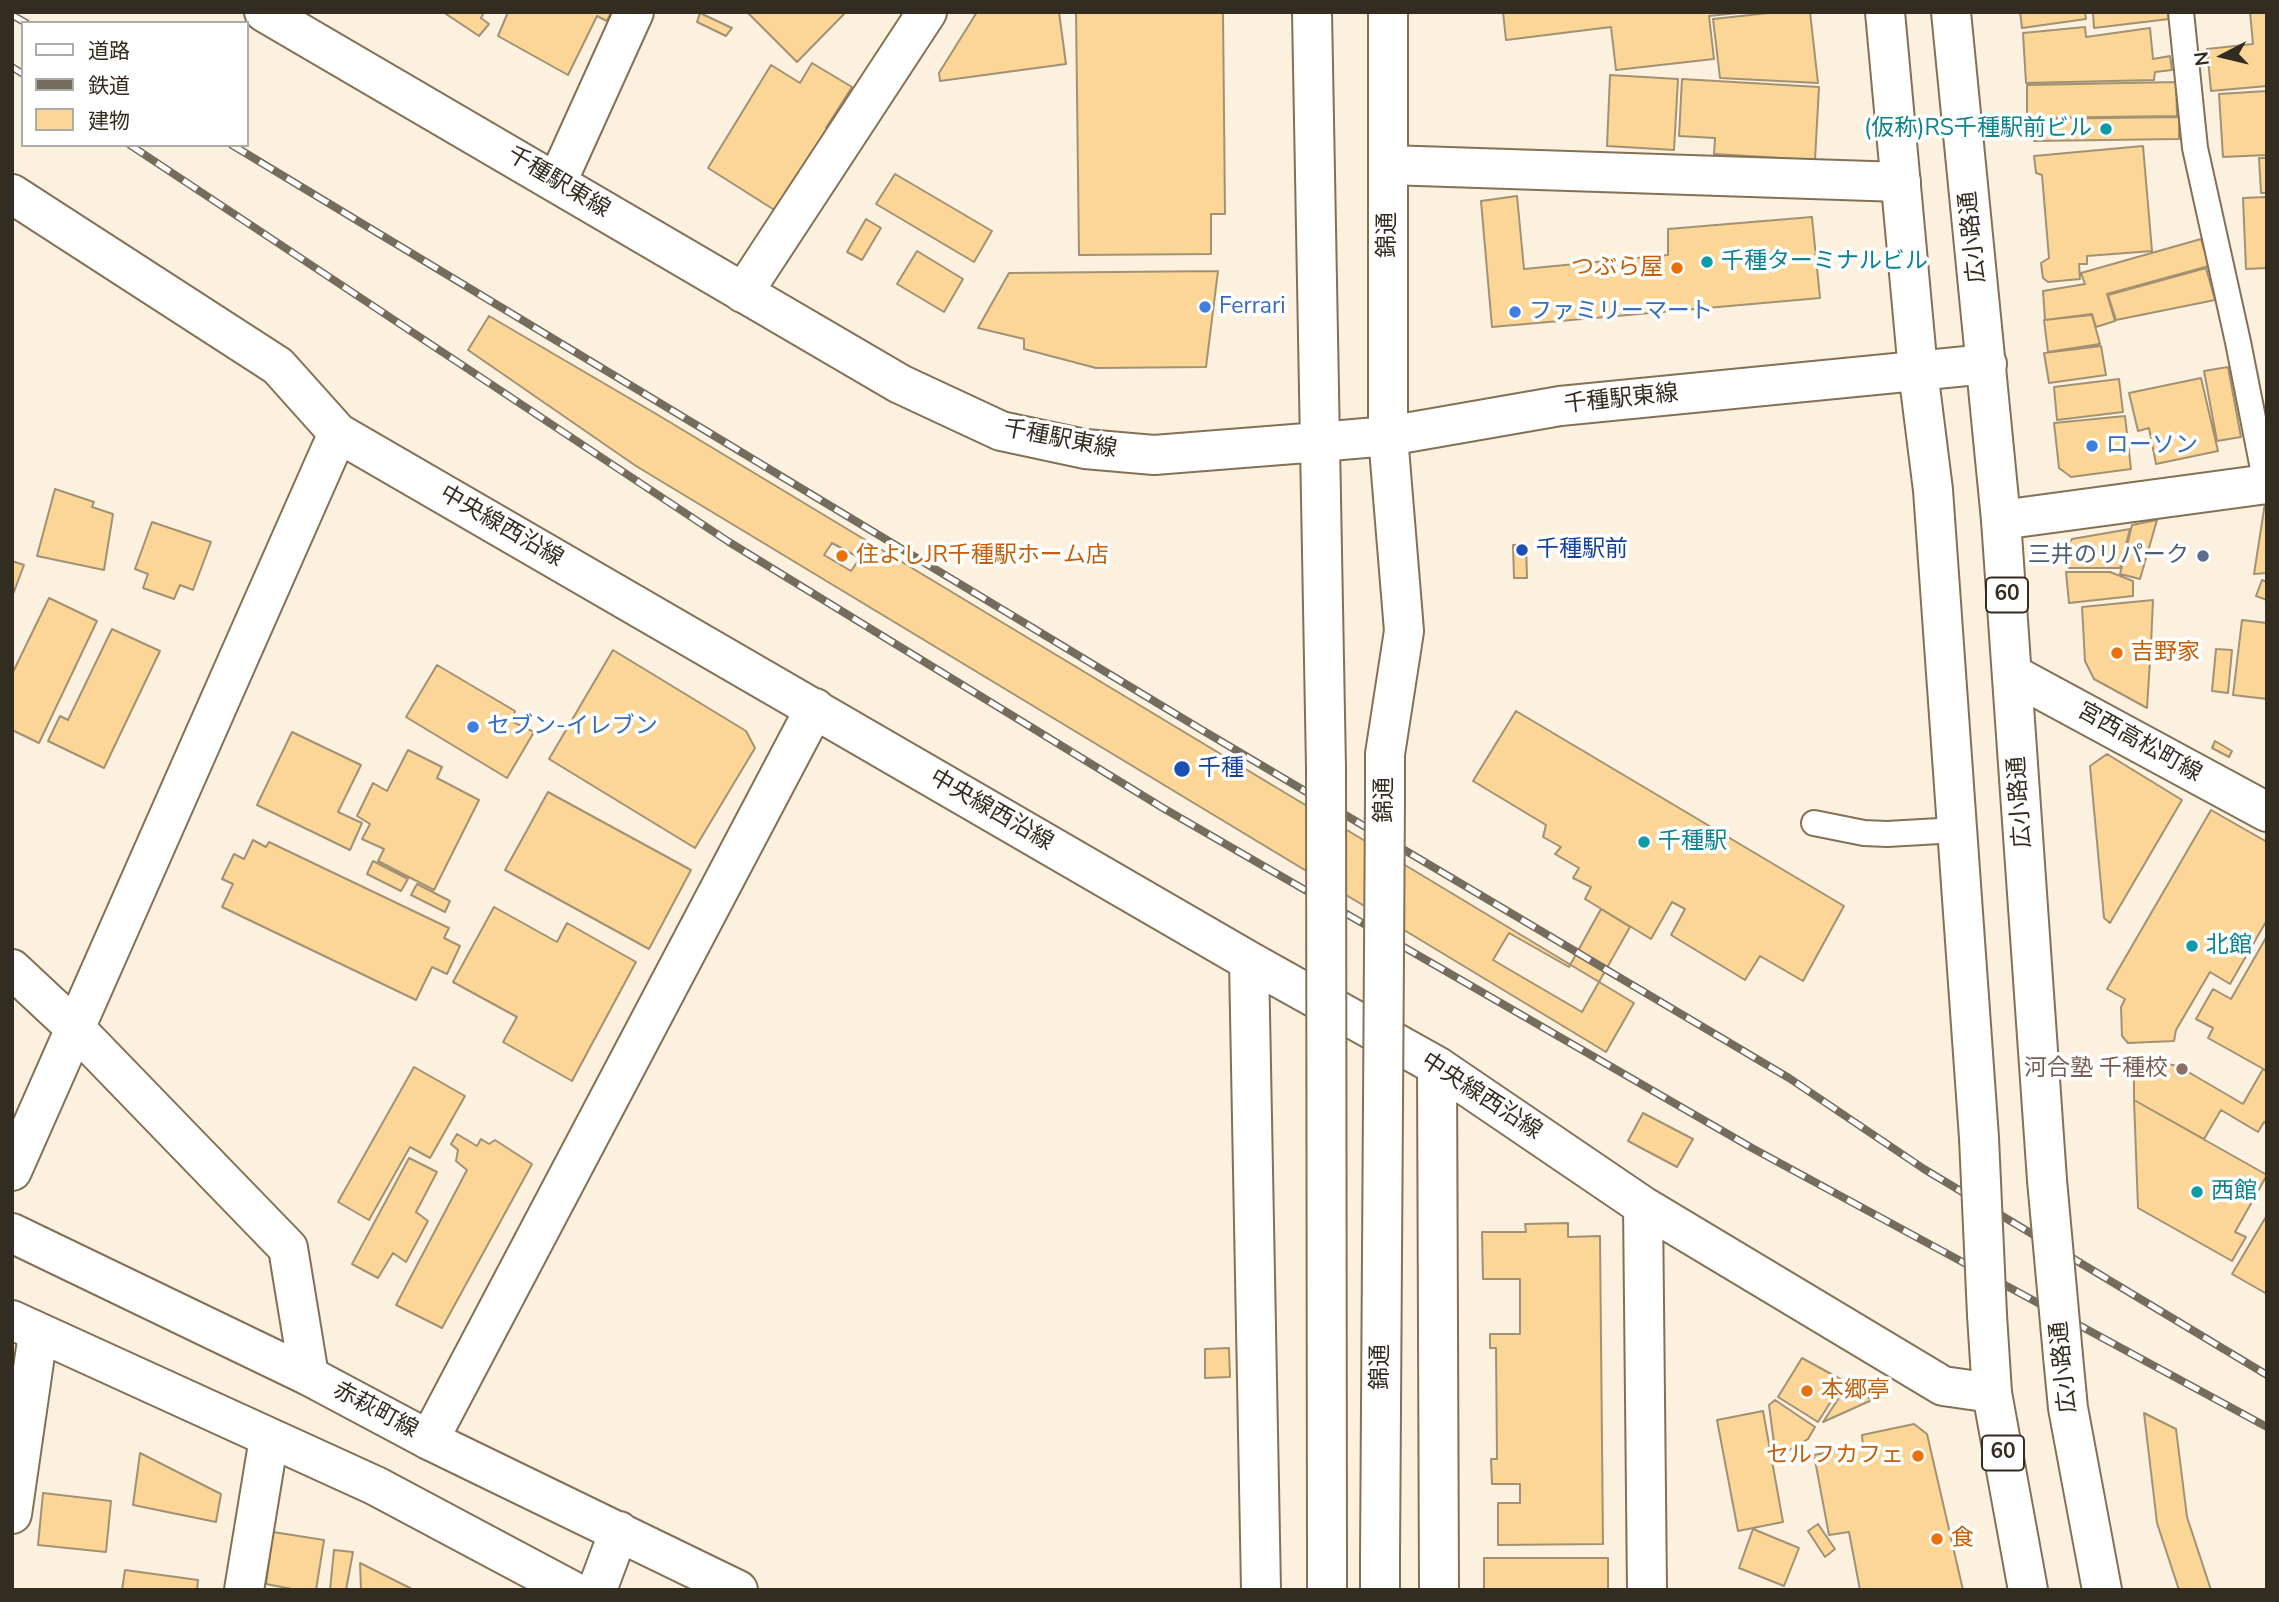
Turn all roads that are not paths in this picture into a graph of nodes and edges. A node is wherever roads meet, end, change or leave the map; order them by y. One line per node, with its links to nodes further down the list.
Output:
1 (264, 12): 10 (street, 千種駅東線)
2 (635, 12): 10 (street)
3 (927, 12): 13 (street)
4 (1311, 12): 18 (street)
5 (1388, 12): 9 (street, 錦通)
6 (1885, 12): 11 (street, 60)
7 (1951, 12): 14 (street, 広小路通 / 60)
8 (2181, 12): 19 (lane)
9 (1388, 165): 11 (street); 17 (street, 錦通)
10 (557, 182): 13 (street, 千種駅東線)
11 (1901, 182): 15 (street, 60)
12 (12, 194): 16 (street, 中央線西沿線)
13 (743, 293): 18 (street, 千種駅東線)
14 (1987, 364): 15 (street, 千種駅東線); 20 (street, 広小路通 / 60)
15 (1918, 370): 17 (street, 千種駅東線); 25 (street, 60)
16 (338, 433): 22 (street, 中央線西沿線); 28 (street)
17 (1388, 436): 18 (street, 千種駅東線); 41 (street, 錦通, bridge)
18 (1319, 442): 40 (street, bridge)
19 (2267, 484): 20 (street)
20 (2001, 520): 21 (street, 広小路通 / 60)
21 (2012, 674): 23 (street, 宮西高松町線); 50 (street, 広小路通 / 60, bridge)
22 (816, 708): 26 (street, 中央線西沿線); 37 (street)
23 (2267, 812)
24 (1814, 822): 25 (lane)
25 (1957, 830): 35 (street, 60, bridge)
26 (1249, 961): 29 (street, 中央線西沿線); 46 (street)
27 (12, 969): 28 (street)
28 (75, 1028): 30 (street); 34 (street)
29 (1437, 1066): 31 (street, 中央線西沿線); 47 (street)
30 (12, 1171)
31 (1643, 1206): 35 (street, 中央線西沿線); 48 (street)
32 (12, 1233): 34 (street, 赤萩町線)
33 (25, 1327): 36 (street); 38 (street)
34 (309, 1376): 37 (street, 赤萩町線)
35 (1992, 1393): 49 (street, 60)
36 (270, 1438): 42 (street); 43 (street)
37 (429, 1440): 39 (street, 赤萩町線)
38 (12, 1514)
39 (619, 1531): 44 (street); 45 (street, 赤萩町線)
40 (1327, 1573)
41 (1380, 1574)
42 (244, 1590)
43 (571, 1590)
44 (597, 1590)
45 (738, 1590)
46 (1261, 1590)
47 (1439, 1590)
48 (1647, 1590)
49 (2028, 1590)
50 (2102, 1590)

